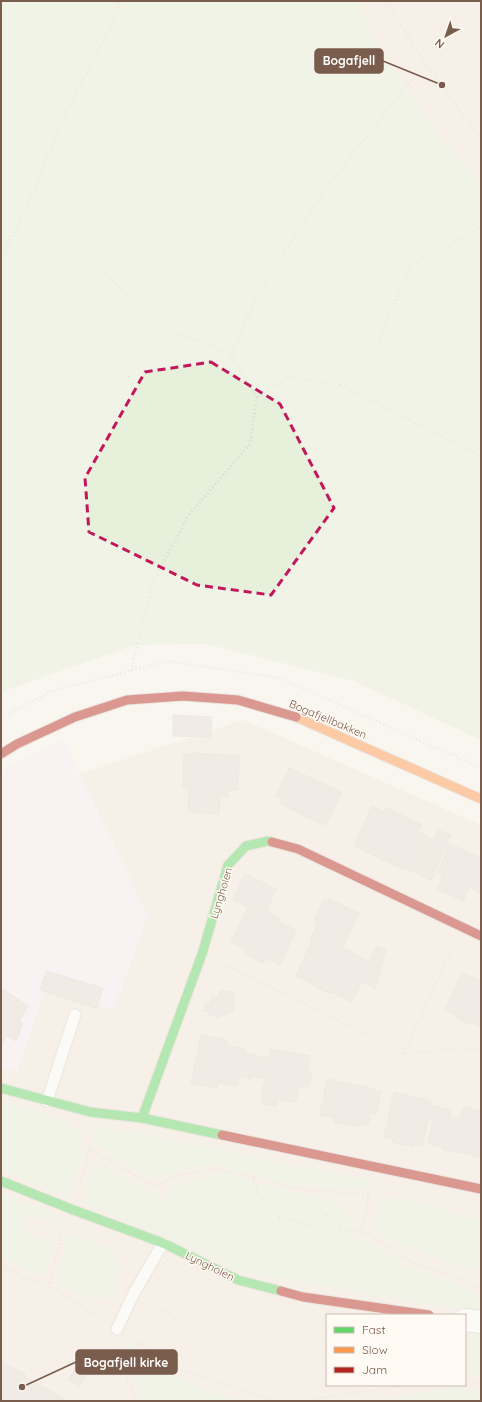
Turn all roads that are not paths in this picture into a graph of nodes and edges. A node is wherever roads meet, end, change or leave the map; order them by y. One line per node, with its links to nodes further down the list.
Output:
1 (1, 754): 2 (street, Bogafjellbakken)
2 (481, 799)
3 (481, 936): 7 (street, Lyngholen)
4 (75, 1015): 6 (lane)
5 (1, 1088): 6 (street)
6 (47, 1101): 7 (street)
7 (142, 1118): 9 (street)
8 (1, 1181): 10 (street, Lyngholen)
9 (481, 1189)
10 (163, 1243): 11 (street, Lyngholen); 14 (lane)
11 (422, 1314)
12 (466, 1320): 13 (street)
13 (481, 1322)
14 (117, 1329)

